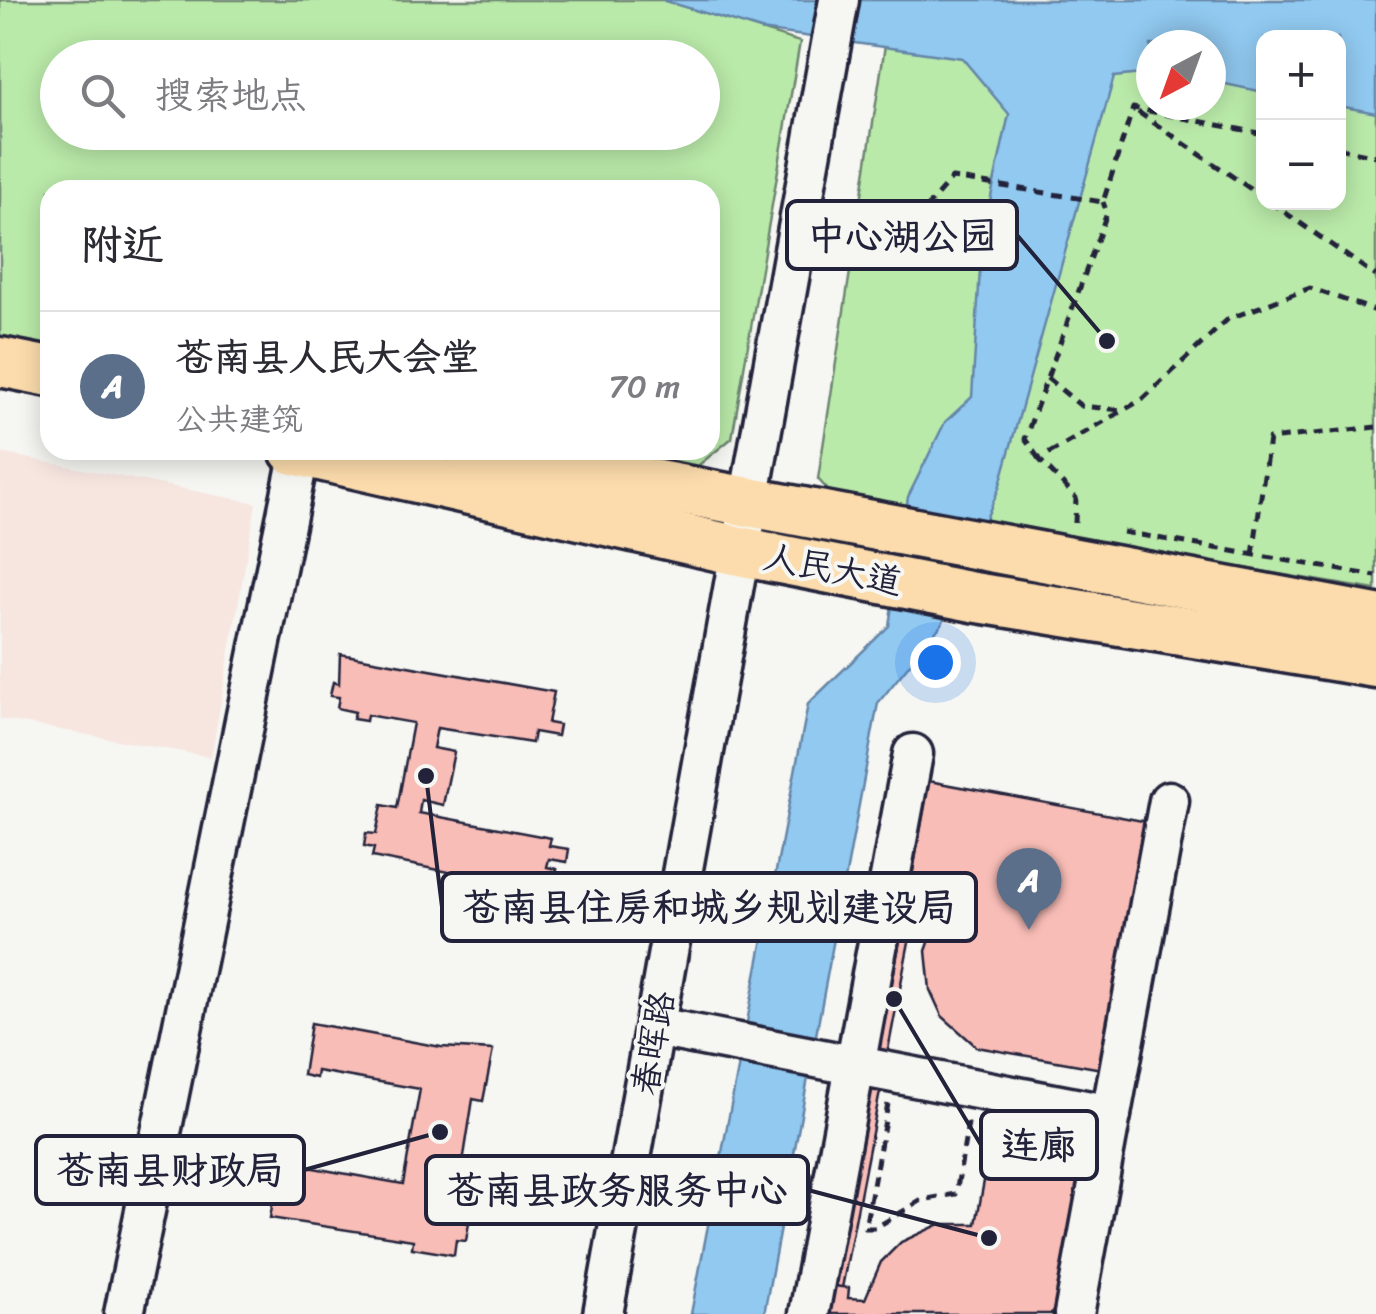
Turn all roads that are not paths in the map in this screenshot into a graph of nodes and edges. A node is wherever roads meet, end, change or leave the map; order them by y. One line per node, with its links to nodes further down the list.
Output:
1 (839, 3): 9 (street, 春晖路)
2 (0, 362): 3 (main road)
3 (40, 370)
4 (0, 396): 5 (main road)
5 (40, 403)
6 (295, 460): 17 (street)
7 (353, 460): 9 (main road, 人民大道)
8 (504, 460): 9 (main road, 人民大道)
9 (743, 530): 10 (main road, 人民大道); 11 (main road, 人民大道); 14 (street, 春晖路)
10 (1376, 619)
11 (1376, 664)
12 (912, 754): 15 (street)
13 (1170, 802): 16 (street)
14 (654, 1040): 15 (street); 18 (street, 春晖路)
15 (852, 1077): 16 (street); 16 (street); 19 (street)
16 (1110, 1125): 20 (street)
17 (124, 1314)
18 (603, 1314)
19 (809, 1314)
20 (1074, 1314)

